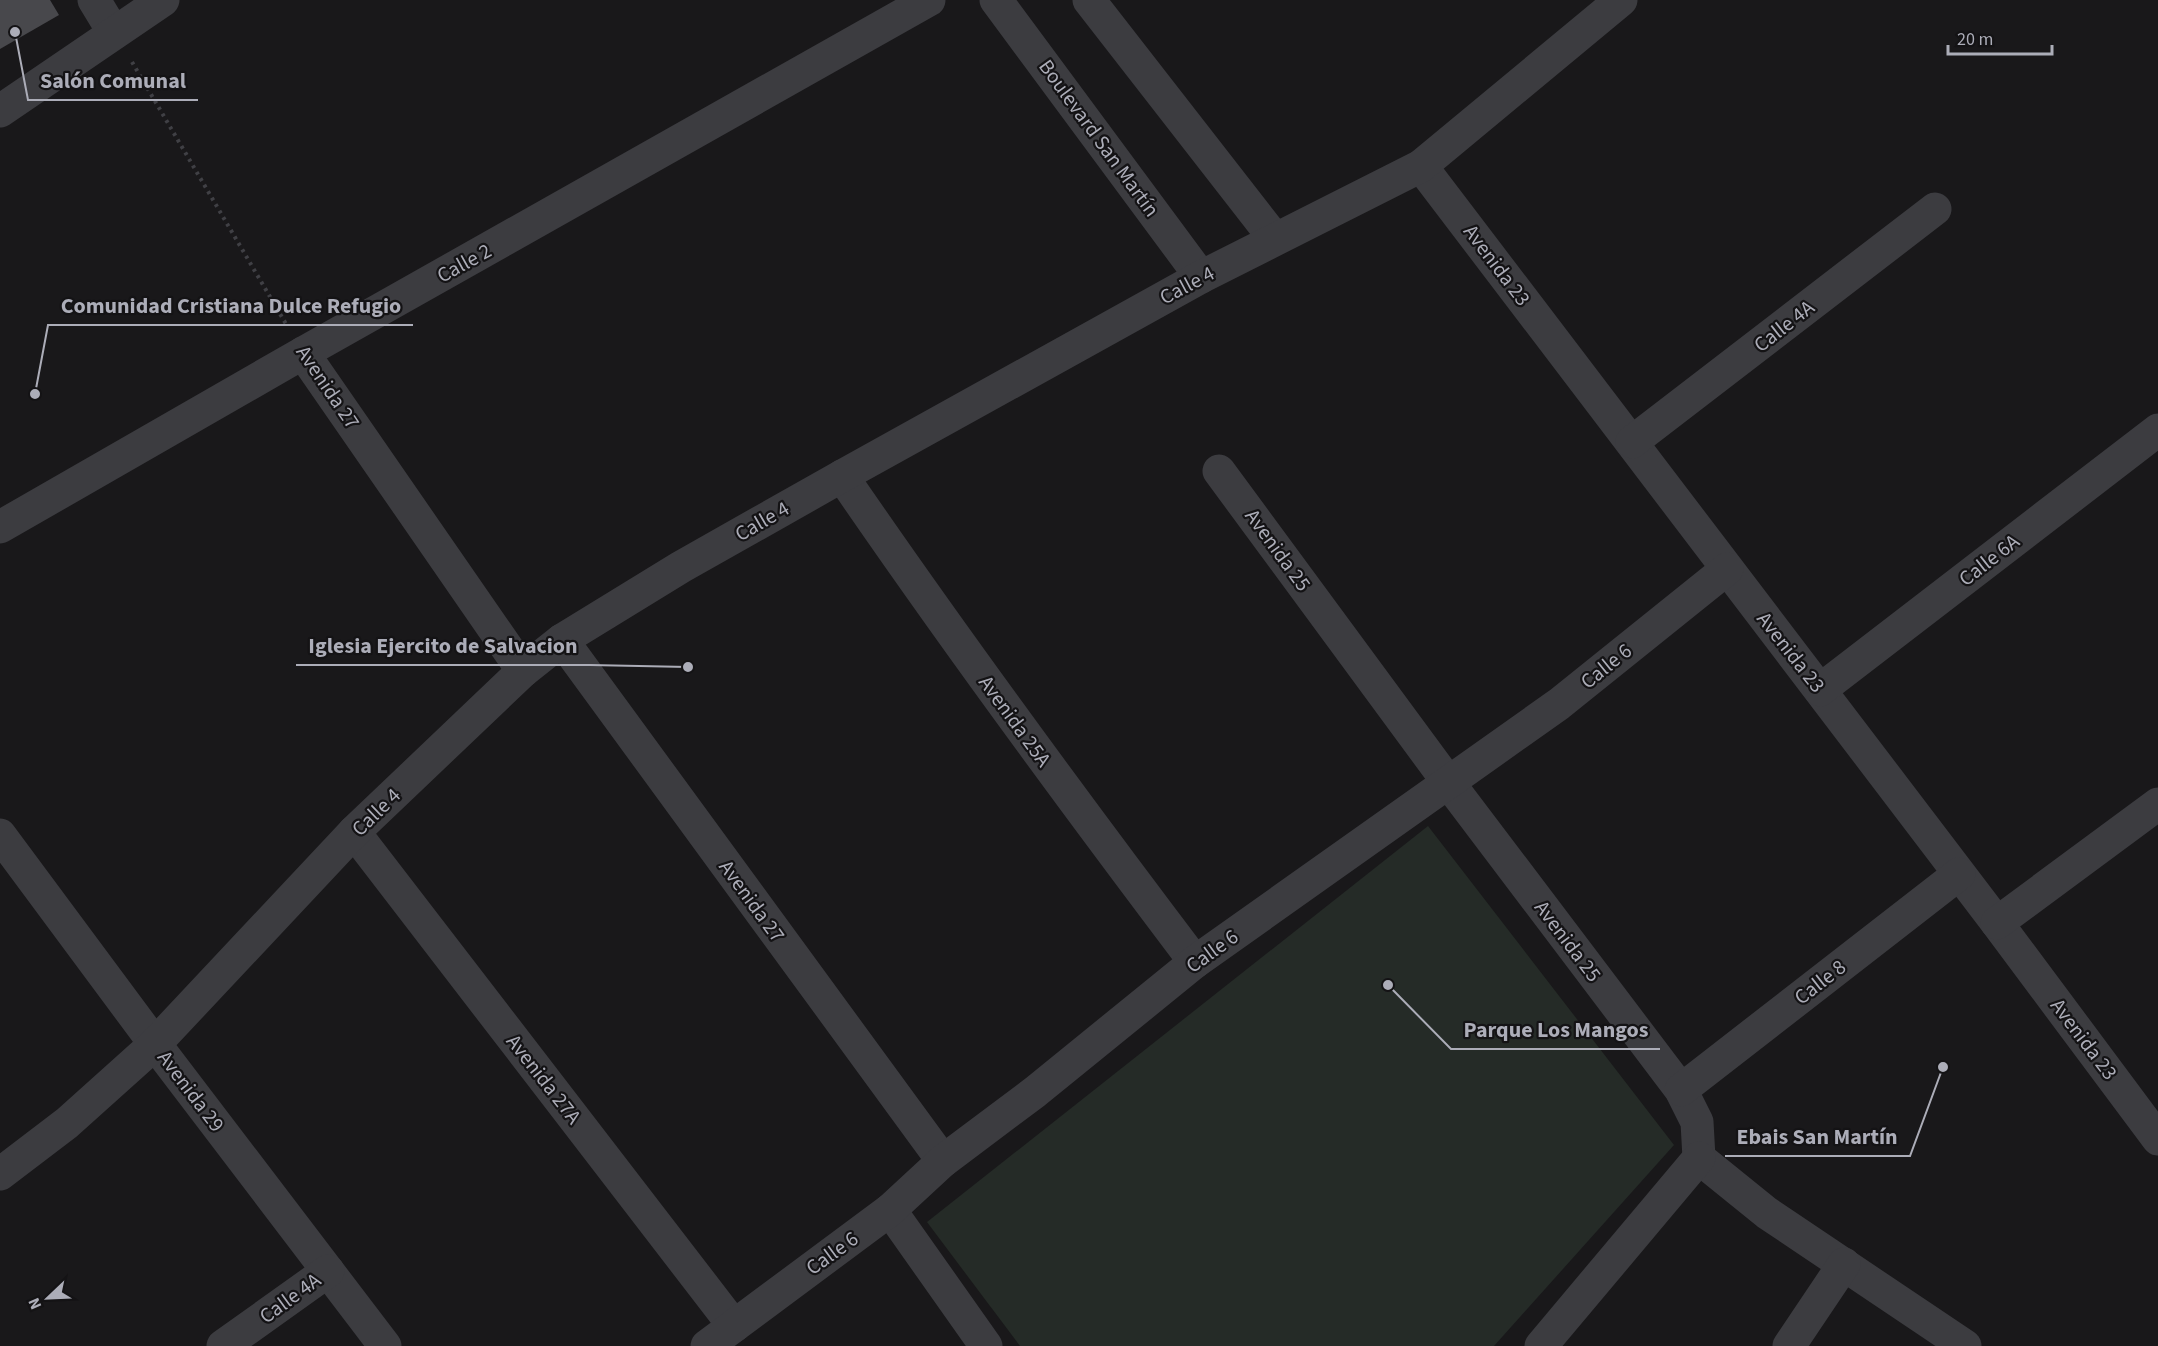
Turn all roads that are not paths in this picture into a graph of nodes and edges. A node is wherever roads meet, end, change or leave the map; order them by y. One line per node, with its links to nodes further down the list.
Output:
1 (94, 0): 7 (street)
2 (163, 0): 7 (street)
3 (929, 0): 13 (street, Calle 2)
4 (996, 0): 12 (street, Boulevard San Martín)
5 (1089, 0): 11 (street)
6 (1621, 0): 9 (street, Calle 4)
7 (114, 33): 8 (street)
8 (0, 111)
9 (1421, 166): 11 (street, Calle 4); 15 (street, Avenida 23)
10 (1935, 209): 15 (street, Calle 4A)
11 (1275, 239): 12 (street, Calle 4)
12 (1201, 277): 17 (street, Calle 4)
13 (303, 353): 18 (street, Calle 2); 21 (street, Avenida 27)
14 (2158, 430): 22 (street, Calle 6A)
15 (1632, 442): 19 (street, Avenida 23)
16 (1220, 471): 23 (street, Avenida 25)
17 (842, 476): 20 (street, Calle 4); 29 (street, Avenida 25A)
18 (0, 527)
19 (1727, 570): 22 (street, Avenida 23); 23 (street, Calle 6)
20 (562, 640): 21 (street, Calle 4); 34 (street, Avenida 27)
21 (523, 671): 25 (street, Calle 4)
22 (1820, 690): 27 (street, Avenida 23)
23 (1448, 782): 29 (street, Calle 6); 31 (street, Avenida 25)
24 (2158, 804): 28 (street)
25 (354, 832): 30 (street, Calle 4); 39 (street, Avenida 27A)
26 (0, 835): 30 (street, Avenida 29)
27 (1959, 874): 28 (street, Avenida 23); 31 (street, Calle 8)
28 (1997, 923): 32 (street, Avenida 23)
29 (1195, 962): 34 (street, Calle 6)
30 (155, 1044): 35 (street, Calle 4); 38 (street, Avenida 29)
31 (1681, 1090): 33 (street, Avenida 25)
32 (2158, 1139)
33 (1699, 1158): 37 (street); 44 (street)
34 (943, 1161): 36 (street, Calle 6)
35 (0, 1174)
36 (890, 1210): 39 (street, Calle 6); 43 (street)
37 (1844, 1264): 45 (street); 46 (street)
38 (328, 1271): 40 (street, Calle 4A); 41 (street, Avenida 29)
39 (734, 1326): 42 (street, Calle 6)
40 (223, 1346)
41 (385, 1346)
42 (707, 1346)
43 (986, 1346)
44 (1541, 1346)
45 (1789, 1346)
46 (1965, 1346)

